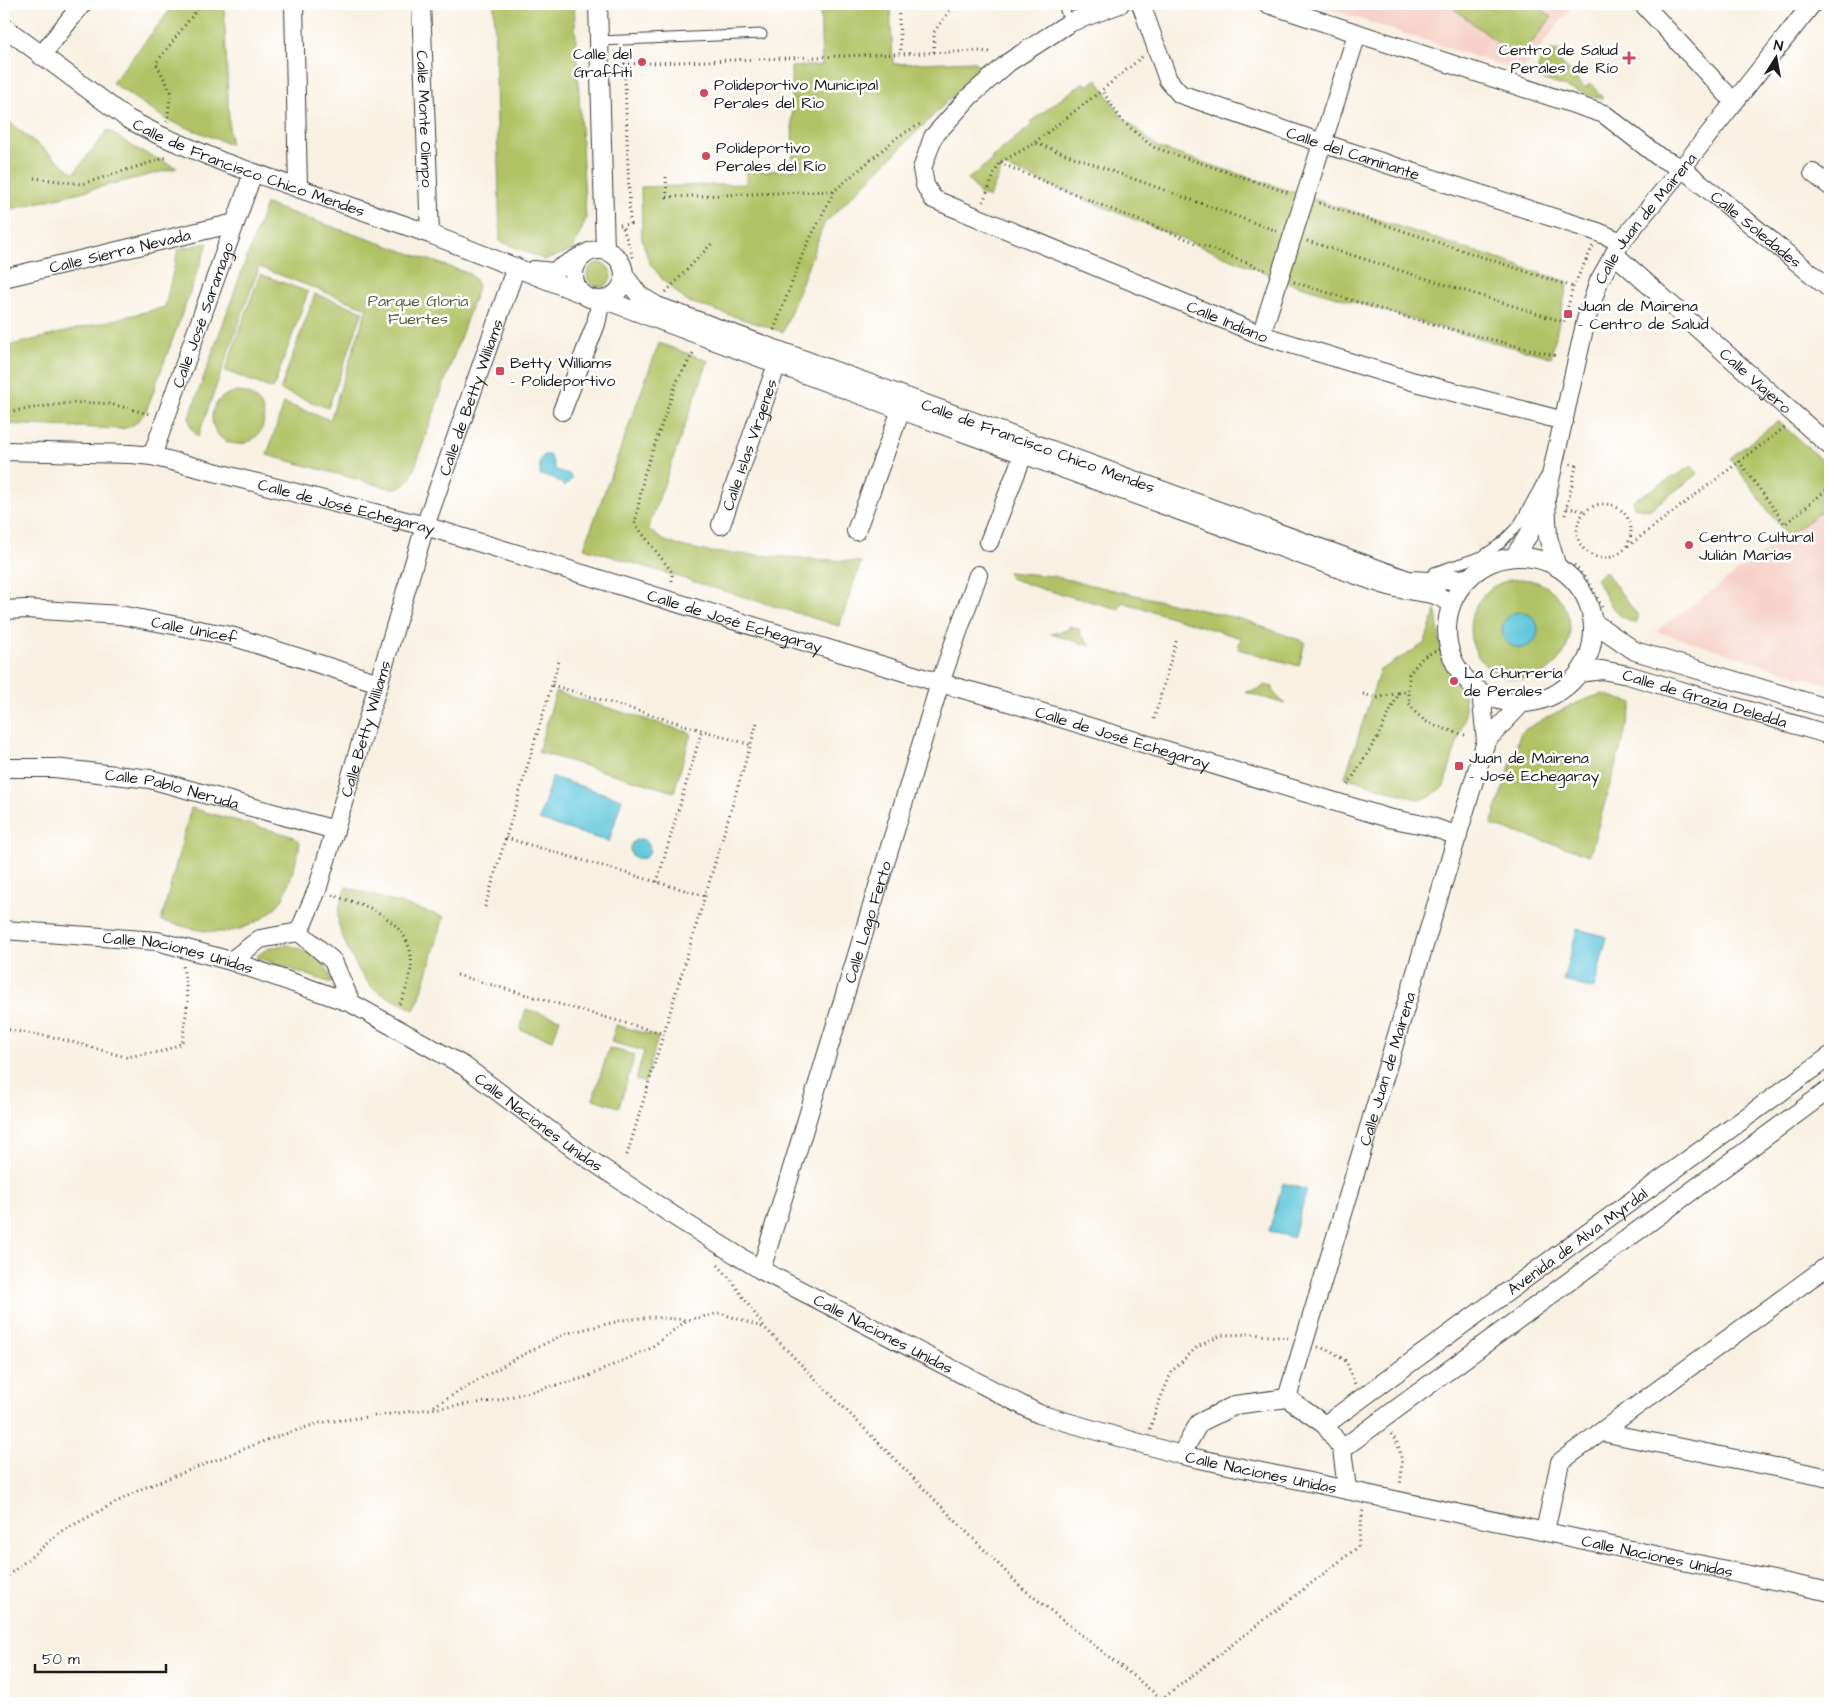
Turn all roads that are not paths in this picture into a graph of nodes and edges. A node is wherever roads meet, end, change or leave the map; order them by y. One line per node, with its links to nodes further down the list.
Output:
1 (82, 4): 16 (street)
2 (294, 4): 23 (street)
3 (421, 4): 25 (street, Calle Monte Olimpo)
4 (598, 4): 15 (street)
5 (1063, 4): 11 (lane)
6 (1120, 4): 11 (street)
7 (1141, 4): 18 (street, Calle del Caminante)
8 (1268, 4): 14 (street, Calle Soledades)
9 (1643, 4): 17 (street)
10 (1805, 6): 17 (street, Calle Juan de Mairena)
11 (1069, 23): 35 (street, Calle Indiano)
12 (4, 27): 16 (street, Calle de Francisco Chico Mendes)
13 (762, 34): 15 (lane)
14 (1357, 34): 18 (street); 19 (street, Calle Soledades)
15 (600, 41): 27 (street)
16 (41, 56): 20 (street, Calle de Francisco Chico Mendes)
17 (1734, 102): 19 (street, Calle Juan de Mairena)
18 (1322, 143): 26 (street, Calle del Caminante); 35 (street)
19 (1682, 168): 26 (street, Calle Juan de Mairena); 32 (street, Calle Soledades)
20 (253, 173): 23 (street, Calle de Francisco Chico Mendes); 24 (street, Calle José Saramago)
21 (1813, 173): 22 (street)
22 (1830, 186)
23 (298, 188): 25 (street, Calle de Francisco Chico Mendes)
24 (235, 223): 31 (street, Calle Sierra Nevada); 43 (street, Calle José Saramago)
25 (430, 234): 29 (street, Calle de Francisco Chico Mendes)
26 (1617, 248): 39 (street, Calle Juan de Mairena); 40 (street, Calle Viajero)
27 (605, 250): 28 (street); 30 (street)
28 (584, 255): 29 (street, Calle de Francisco Chico Mendes); 33 (street)
29 (516, 268): 33 (street, Calle de Francisco Chico Mendes); 47 (street, Calle de Betty Williams)
30 (624, 275): 34 (street); 54 (street, Calle de Francisco Chico Mendes)
31 (4, 278)
32 (1830, 289)
33 (583, 294): 34 (street)
34 (603, 300): 36 (street, Calle de Francisco Chico Mendes); 38 (street)
35 (1261, 334): 39 (street, Calle Indiano)
36 (777, 364): 37 (street, Calle de Francisco Chico Mendes); 46 (street, Calle Islas Vírgenes)
37 (901, 410): 42 (street, Calle de Francisco Chico Mendes); 48 (street)
38 (562, 411)
39 (1564, 421): 44 (street, Calle Juan de Mairena)
40 (1830, 446)
41 (4, 451): 43 (street, Calle de José Echegaray)
42 (1023, 454): 49 (street); 55 (street, Calle de Francisco Chico Mendes)
43 (152, 456): 47 (street, Calle de José Echegaray)
44 (1555, 460): 45 (street, Calle Juan de Mairena); 54 (lane)
45 (1546, 498): 50 (street, Calle Juan de Mairena); 51 (street, Calle Juan de Mairena)
46 (721, 525)
47 (426, 526): 59 (street, Calle Betty Williams); 60 (street, Calle de José Echegaray)
48 (856, 531)
49 (990, 542)
50 (1514, 557): 51 (street); 53 (street)
51 (1565, 565): 57 (street)
52 (978, 575): 60 (street, Calle Lago Ferto)
53 (1469, 578): 54 (street, Calle de Francisco Chico Mendes); 55 (street)
54 (1428, 580)
55 (1451, 605): 61 (street)
56 (4, 610): 59 (street, Calle Unicef)
57 (1599, 617): 58 (street); 63 (street, Calle de Grazia Deledda)
58 (1580, 673): 62 (street); 64 (street, Calle de Grazia Deledda)
59 (379, 682): 67 (street, Calle Betty Williams)
60 (940, 683): 68 (street, Calle de José Echegaray); 76 (street, Calle Lago Ferto)
61 (1481, 692): 62 (street); 65 (street, Calle Juan de Mairena)
62 (1520, 704): 65 (street, Calle Juan de Mairena)
63 (1830, 709)
64 (1830, 735)
65 (1486, 741): 68 (street, Calle Juan de Mairena)
66 (4, 768): 67 (street, Calle Pablo Neruda)
67 (336, 830): 70 (street, Calle Betty Williams)
68 (1458, 836): 77 (street, Calle Juan de Mairena)
69 (4, 930): 71 (street, Calle Naciones Unidas)
70 (299, 932): 71 (street); 72 (street)
71 (232, 960): 72 (street, Calle Naciones Unidas)
72 (351, 1003): 76 (street, Calle Naciones Unidas)
73 (1830, 1056): 78 (street, Avenida de Alva Myrdal)
74 (1830, 1089): 80 (street, Avenida de Alva Myrdal)
75 (1830, 1264): 79 (street)
76 (761, 1270): 81 (street, Calle Naciones Unidas)
77 (1287, 1398): 78 (street); 81 (street)
78 (1325, 1425): 80 (street)
79 (1602, 1432): 82 (street); 84 (street)
80 (1342, 1449): 83 (street)
81 (1180, 1455): 83 (street, Calle Naciones Unidas)
82 (1830, 1478)
83 (1347, 1489): 84 (street, Calle Naciones Unidas)
84 (1545, 1532): 85 (street, Calle Naciones Unidas)
85 (1830, 1592)

